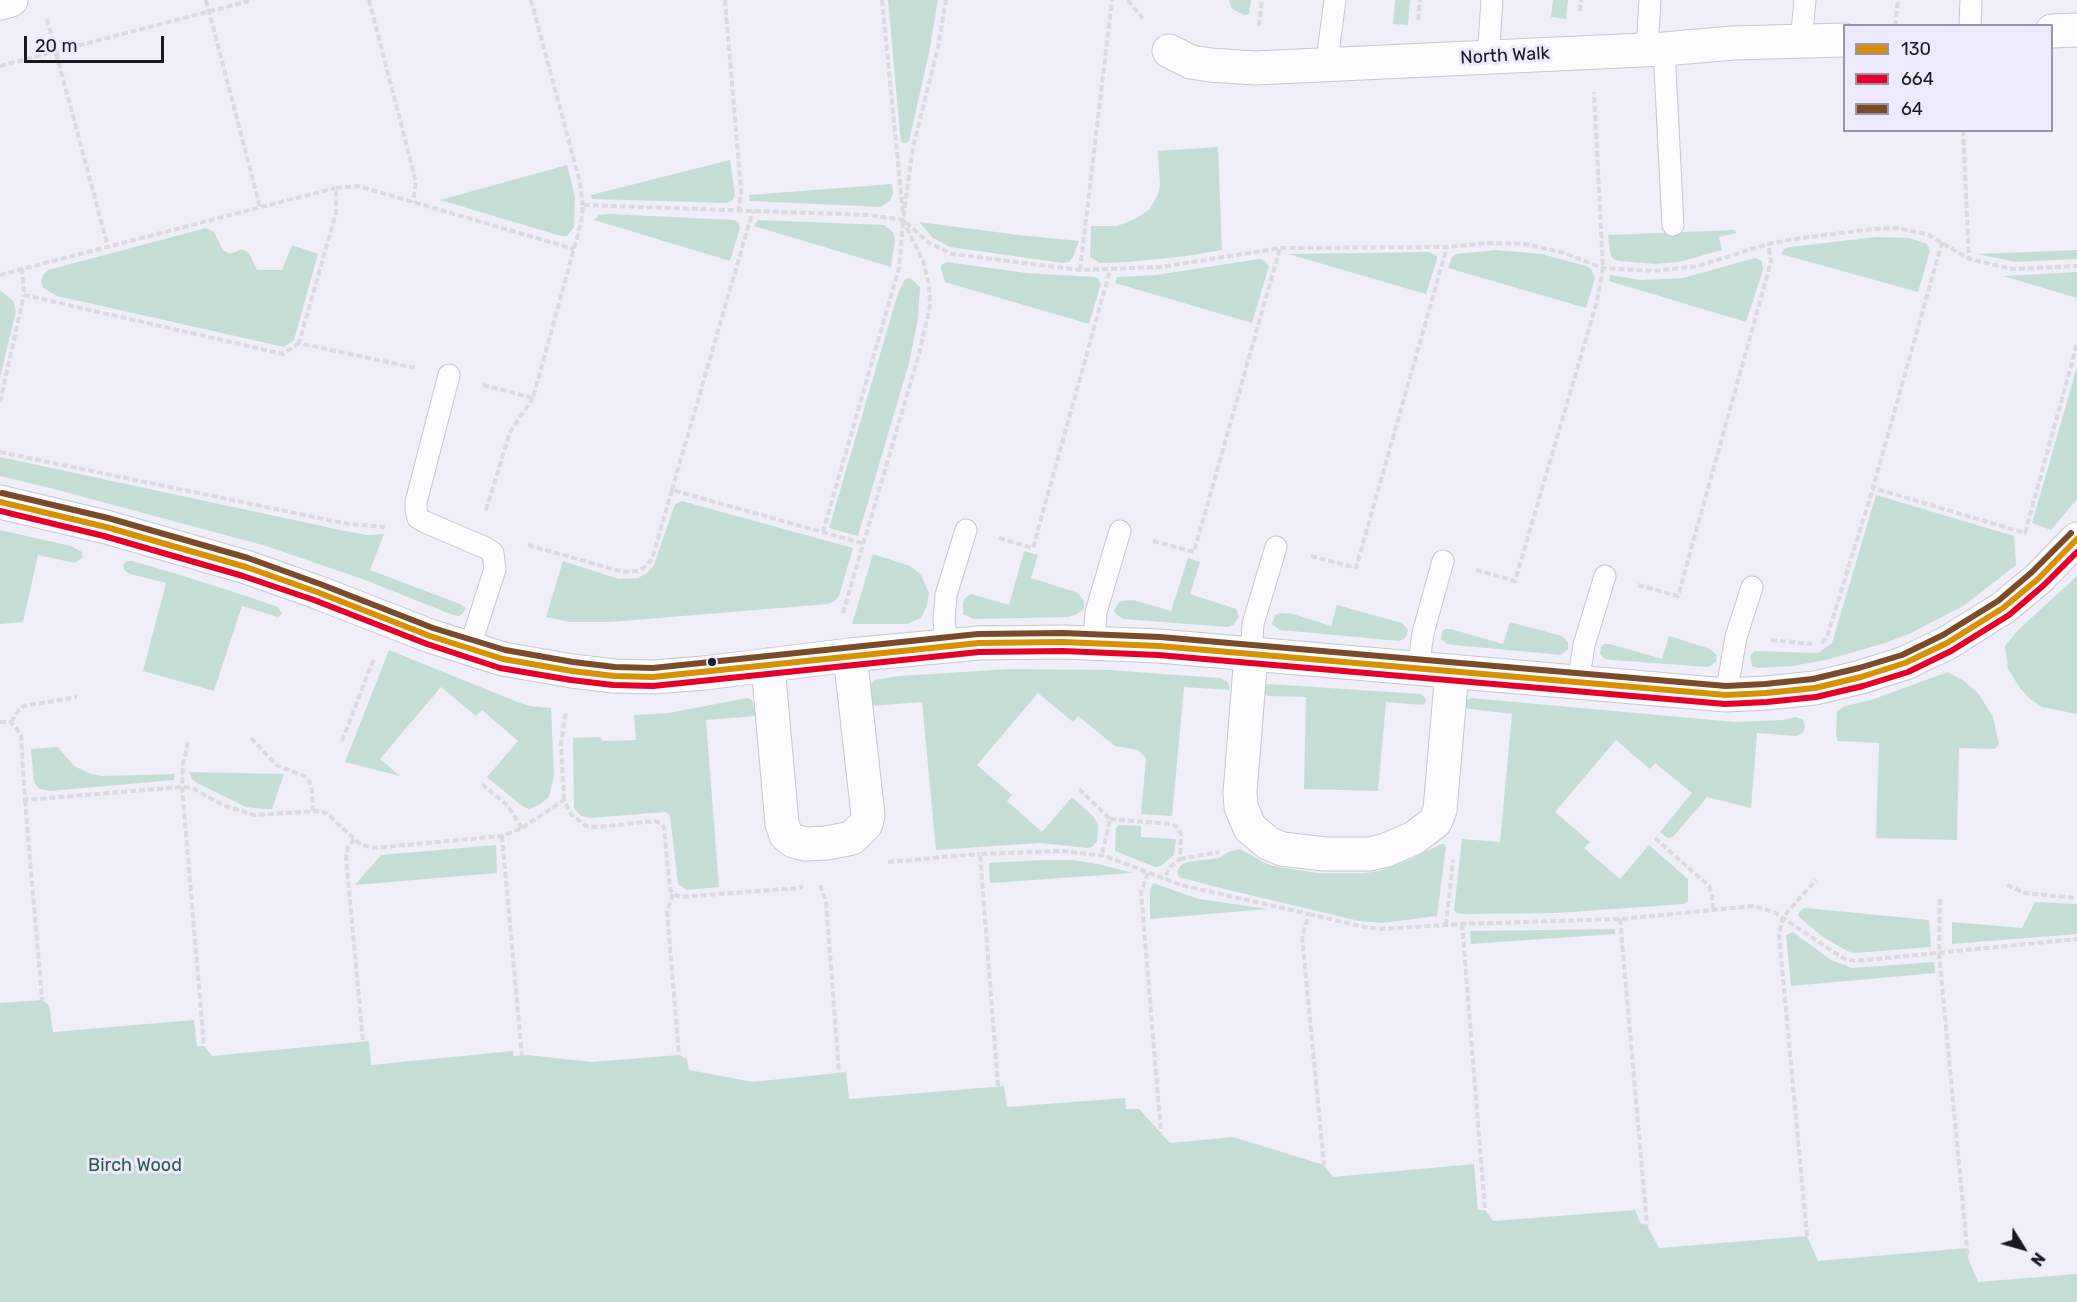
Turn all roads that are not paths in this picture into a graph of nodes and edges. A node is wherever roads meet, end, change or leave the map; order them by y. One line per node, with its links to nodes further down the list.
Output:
1 (11, 0): 7 (street)
2 (1335, 0): 16 (lane)
3 (1492, 0): 15 (lane)
4 (1650, 0): 13 (lane)
5 (1805, 0): 12 (lane)
6 (1971, 0): 8 (lane)
7 (0, 3)
8 (1970, 24)
9 (2077, 30): 10 (street)
10 (2053, 32)
11 (1843, 40): 12 (street, North Walk)
12 (1801, 43): 13 (street, North Walk)
13 (1655, 49): 15 (street, North Walk); 17 (lane)
14 (1169, 51): 16 (street, North Walk)
15 (1488, 58): 16 (street, North Walk)
16 (1328, 65)
17 (1673, 225)
18 (448, 375): 29 (lane)
19 (0, 502): 29 (street)
20 (966, 530): 28 (lane)
21 (1120, 531): 27 (lane)
22 (2077, 539): 36 (street)
23 (1276, 547): 30 (lane)
24 (1443, 561): 33 (lane)
25 (1605, 576): 35 (lane)
26 (1752, 586): 36 (lane)
27 (1094, 643): 28 (street); 30 (street)
28 (947, 646): 31 (street)
29 (469, 650): 32 (street)
30 (1251, 655): 33 (street); 34 (street)
31 (840, 656): 32 (street); 32 (street)
32 (768, 665)
33 (1418, 669): 34 (street)
34 (1452, 671): 35 (street)
35 (1578, 683): 36 (street)
36 (1726, 695)

